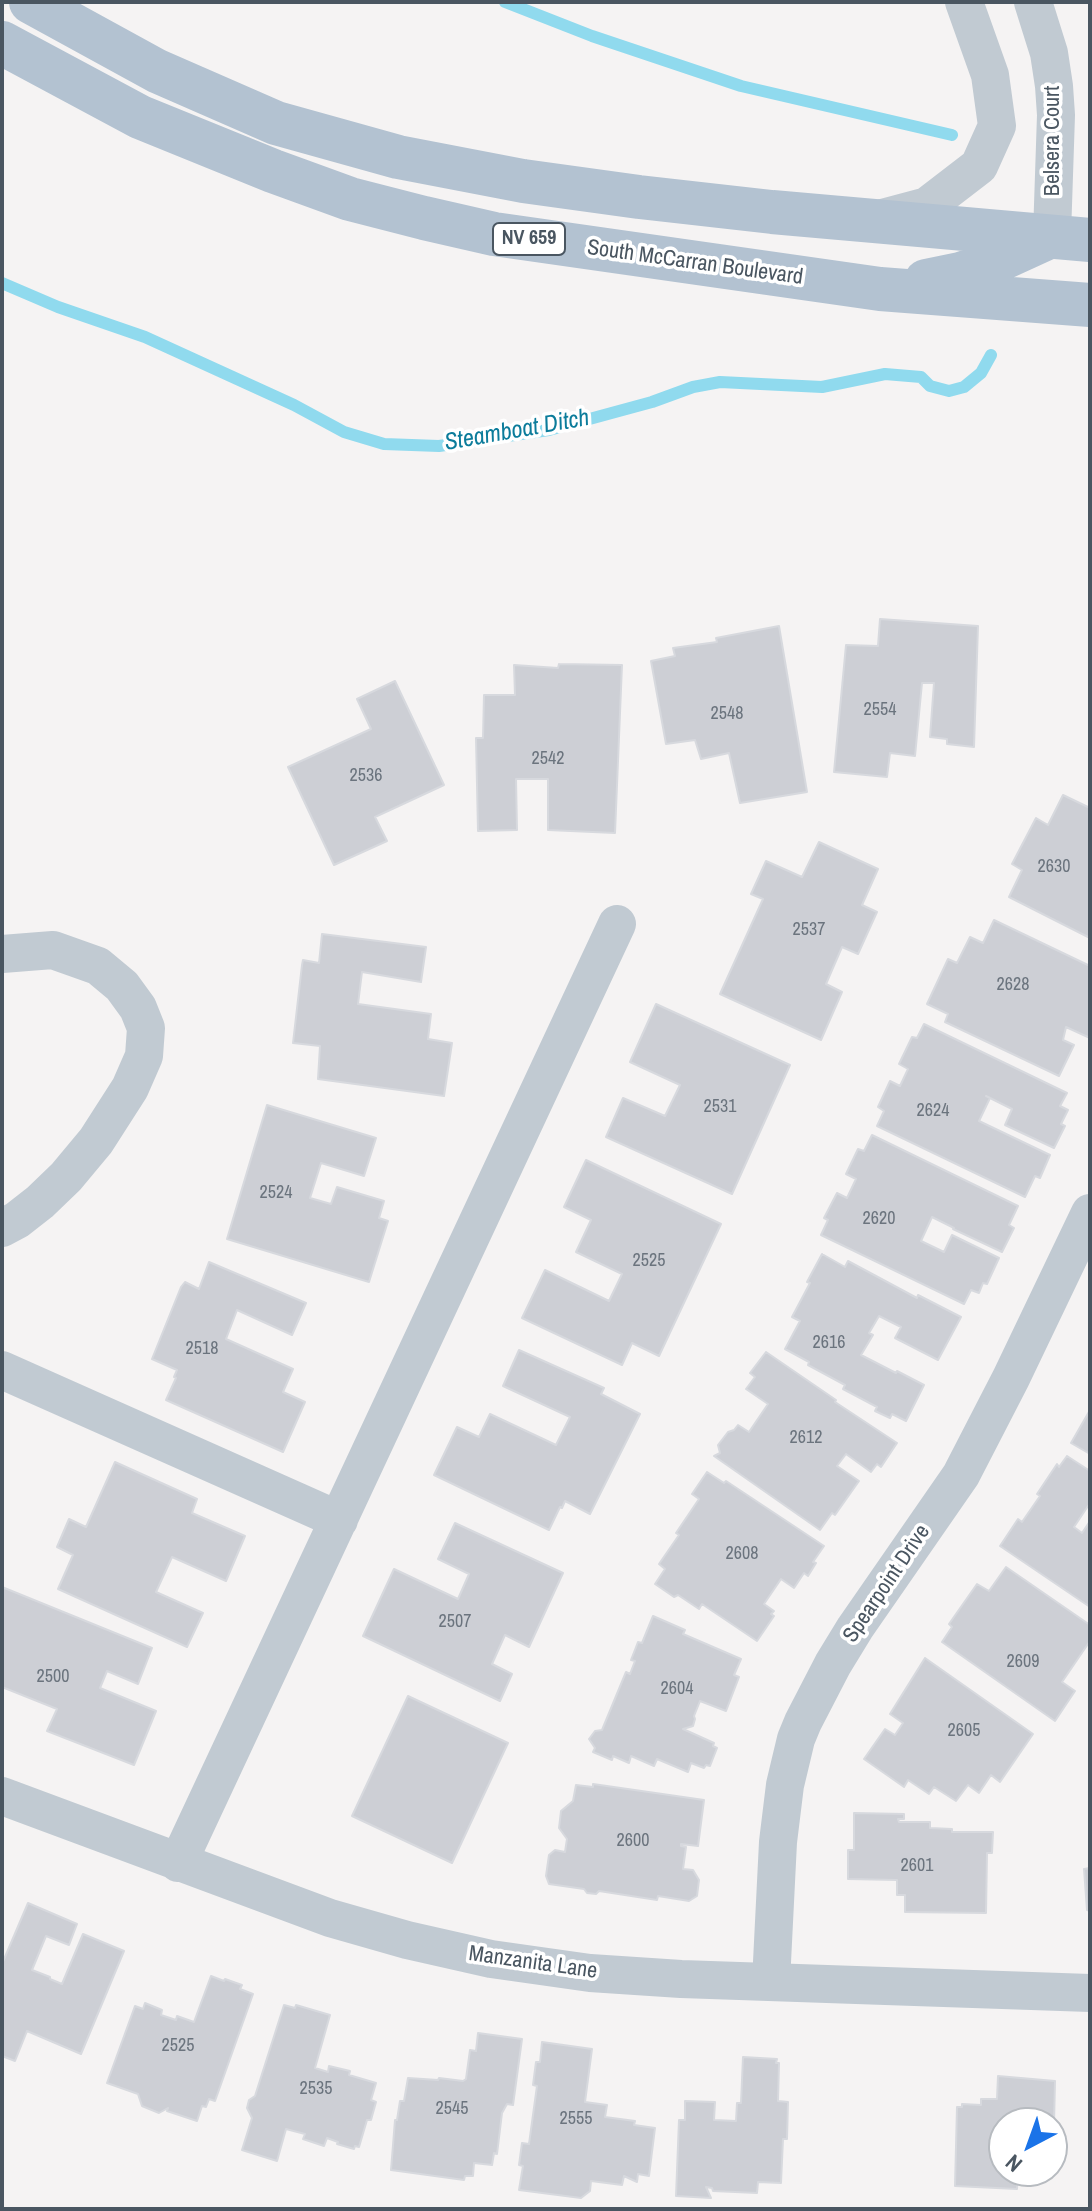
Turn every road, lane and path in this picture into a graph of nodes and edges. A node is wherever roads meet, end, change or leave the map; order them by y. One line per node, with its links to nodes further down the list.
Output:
1 (31, 2): 5 (main road)
2 (964, 2): 5 (street)
3 (1033, 2): 6 (street, Belsera Court)
4 (2, 43): 7 (main road, South McCarran Boulevard / NV 659)
5 (868, 221): 6 (main road)
6 (1071, 238): 7 (main road)
7 (880, 289): 8 (main road, South McCarran Boulevard / NV 659)
8 (1090, 305)
9 (617, 924): 14 (street)
10 (2, 954): 12 (street)
11 (1090, 1213): 17 (street, Spearpoint Drive)
12 (2, 1228)
13 (2, 1370): 14 (street)
14 (339, 1520): 16 (street)
15 (2, 1796): 16 (street, Manzanita Lane)
16 (178, 1863): 17 (street, Manzanita Lane)
17 (771, 1982): 18 (street, Manzanita Lane)
18 (1090, 1993)

